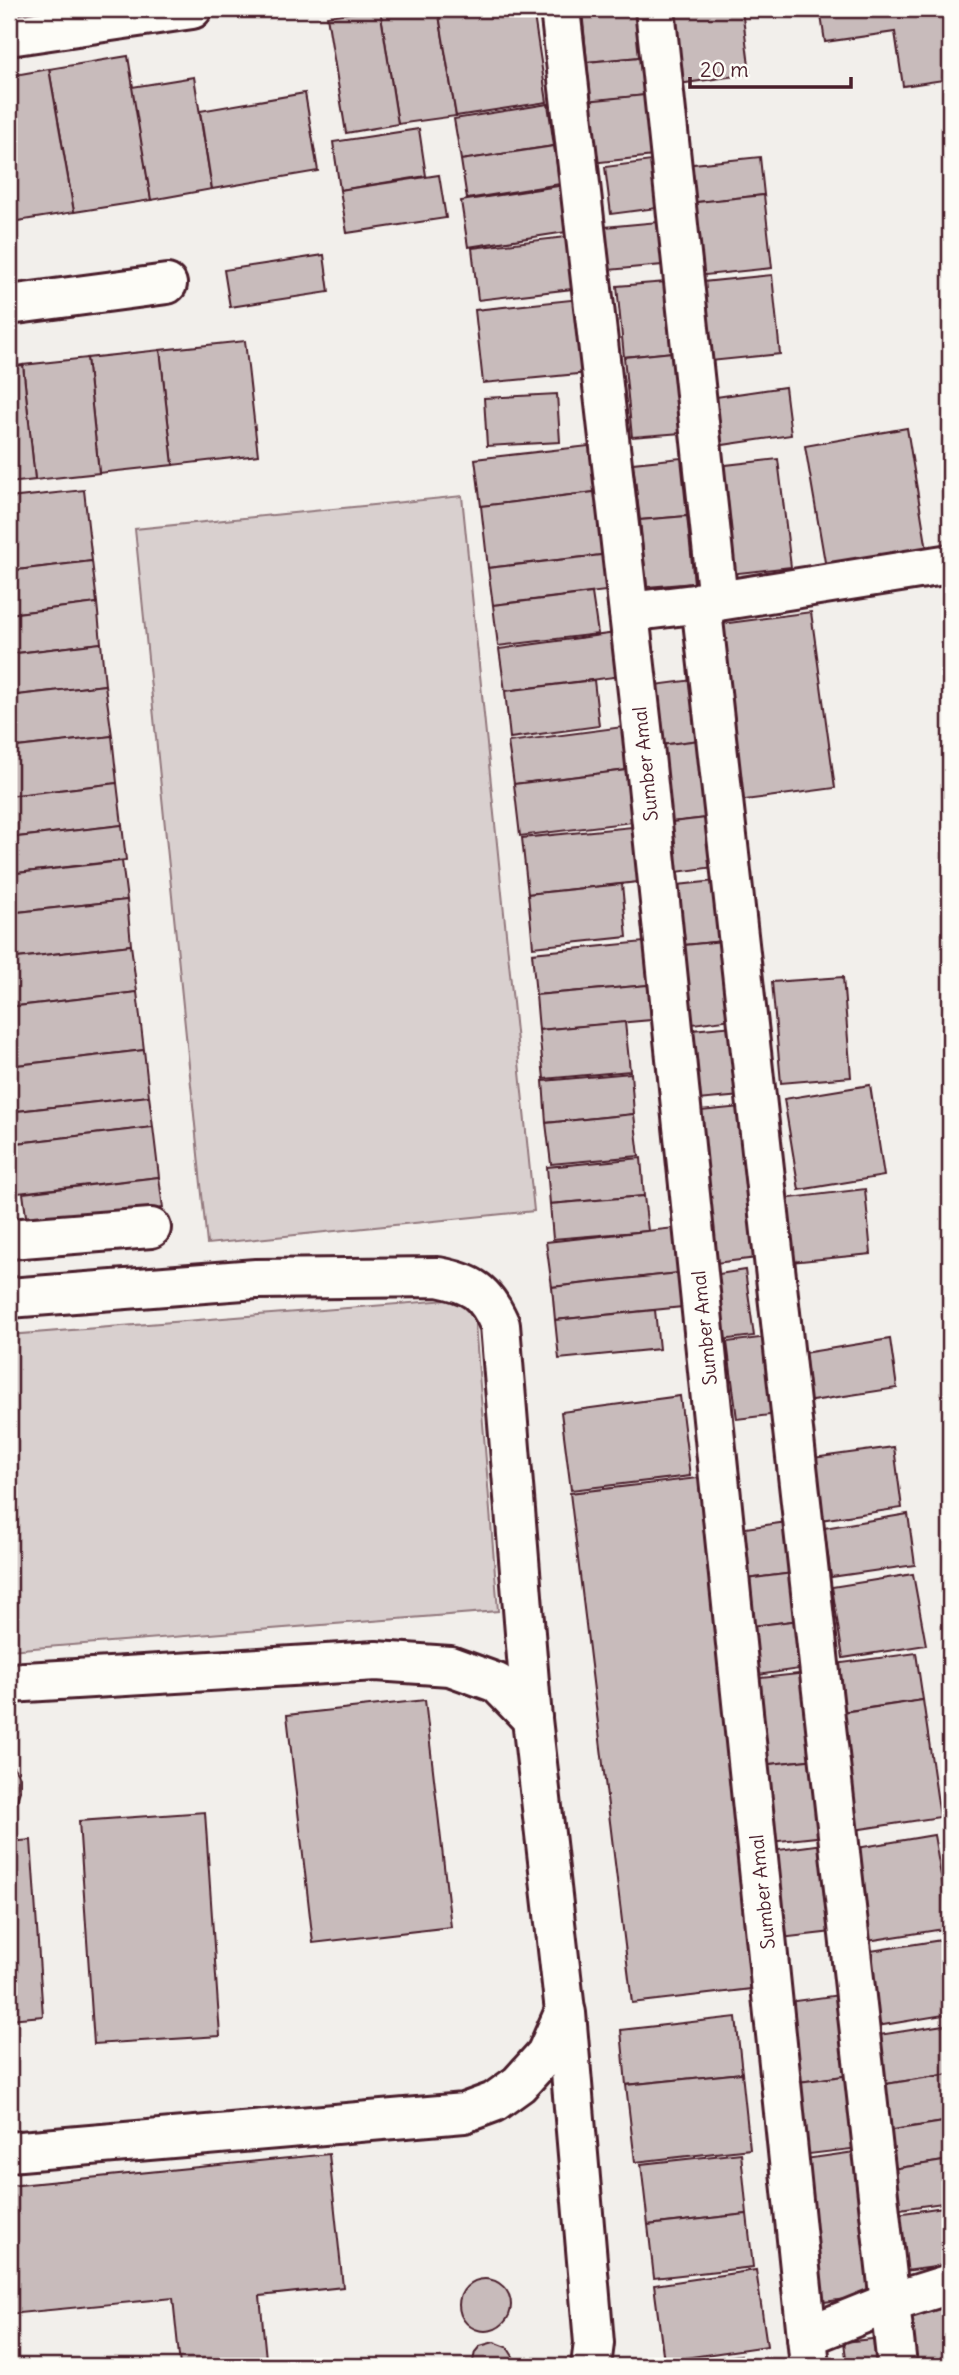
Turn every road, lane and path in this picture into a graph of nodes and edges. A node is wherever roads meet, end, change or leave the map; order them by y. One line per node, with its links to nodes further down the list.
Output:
1 (192, 9): 4 (street)
2 (560, 9): 9 (street, Sumber Amal)
3 (655, 9): 8 (street)
4 (9, 36)
5 (167, 284): 6 (street)
6 (9, 305)
7 (950, 565): 8 (street)
8 (709, 602): 9 (street); 18 (street)
9 (629, 612): 19 (street, Sumber Amal)
10 (150, 1228): 11 (street)
11 (9, 1239)
12 (9, 1298): 14 (street)
13 (9, 1684): 14 (street)
14 (532, 1718): 15 (street)
15 (565, 2011): 16 (street); 20 (street)
16 (9, 2152)
17 (950, 2284): 18 (street)
18 (889, 2303): 19 (street); 21 (street)
19 (809, 2351)
20 (591, 2366)
21 (897, 2366)

